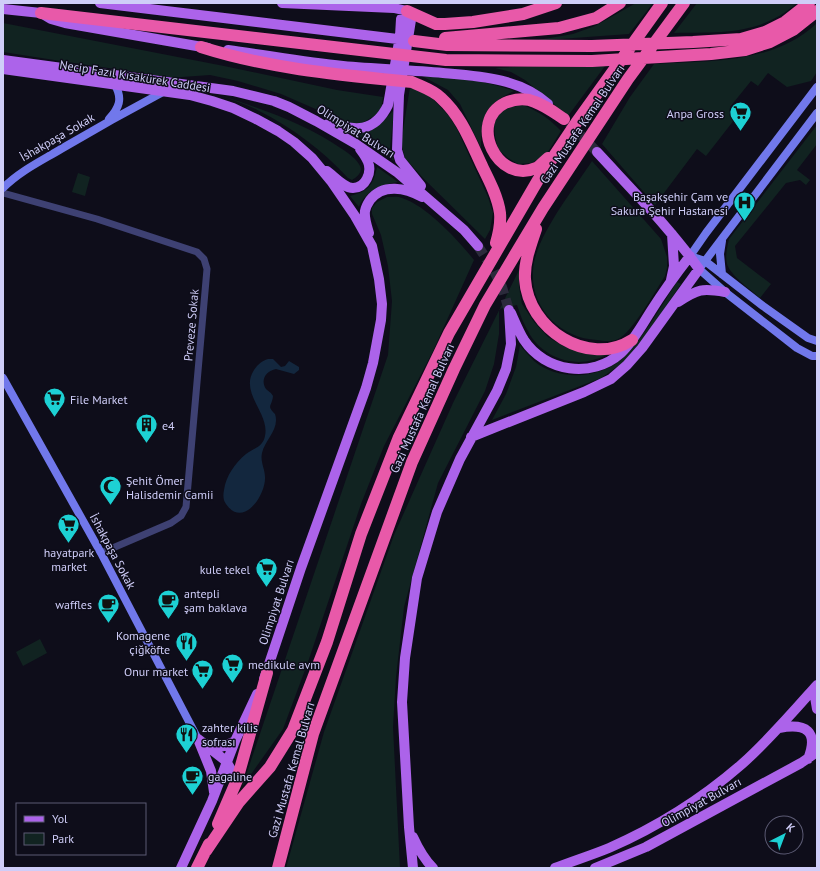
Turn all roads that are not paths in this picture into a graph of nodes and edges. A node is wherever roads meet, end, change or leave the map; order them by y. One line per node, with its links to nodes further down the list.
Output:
1 (100, 3): 8 (main road)
2 (282, 3): 10 (main road)
3 (556, 3): 10 (highway)
4 (620, 3): 13 (highway)
5 (662, 3): 26 (highway, Gazi Mustafa Kemal Bulvarı)
6 (684, 3): 33 (highway, Gazi Mustafa Kemal Bulvarı)
7 (809, 3): 13 (highway)
8 (115, 4): 13 (main road)
9 (3, 9): 12 (main road)
10 (407, 11): 13 (main road)
11 (817, 11): 12 (highway)
12 (39, 13): 14 (main road)
13 (407, 38): 21 (main road)
14 (201, 47): 23 (main road); 39 (highway)
15 (3, 60): 18 (main road, Necip Fazıl Kısakürek Caddesi)
16 (3, 69): 17 (main road, Necip Fazıl Kısakürek Caddesi)
17 (114, 85): 20 (main road, Necip Fazıl Kısakürek Caddesi); 25 (street)
18 (194, 86): 24 (main road, Olimpiyat Bulvarı)
19 (817, 87): 38 (street)
20 (163, 92): 25 (street, İshakpaşa Sokak); 29 (main road, Necip Fazıl Kısakürek Caddesi)
21 (395, 94): 24 (main road); 32 (main road)
22 (817, 113): 35 (street)
23 (564, 119): 26 (highway)
24 (316, 121): 27 (main road, Olimpiyat Bulvarı)
25 (106, 123): 30 (street, İshakpaşa Sokak)
26 (576, 123): 39 (highway, Gazi Mustafa Kemal Bulvarı)
27 (356, 144): 29 (main road); 32 (main road, Olimpiyat Bulvarı)
28 (597, 152): 34 (main road)
29 (312, 158): 36 (main road, Necip Fazıl Kısakürek Caddesi)
30 (3, 188)
31 (3, 193): 51 (street, Preveze Sokak)
32 (438, 206): 36 (main road); 37 (main road, Olimpiyat Bulvarı)
33 (543, 208): 46 (highway); 68 (highway, Gazi Mustafa Kemal Bulvarı)
34 (672, 234): 38 (main road); 42 (main road)
35 (722, 239): 40 (street); 41 (street)
36 (372, 246): 45 (main road, Necip Fazıl Kısakürek Caddesi)
37 (478, 246)
38 (690, 256): 40 (main road); 42 (main road)
39 (491, 261): 65 (highway, Gazi Mustafa Kemal Bulvarı)
40 (702, 265): 41 (street); 43 (street); 44 (main road)
41 (722, 274): 47 (street)
42 (671, 282): 46 (main road)
43 (725, 292): 44 (main road); 48 (street)
44 (672, 307): 50 (main road)
45 (378, 338): 52 (main road, Olimpiyat Bulvarı)
46 (632, 340): 50 (main road)
47 (817, 341)
48 (817, 356)
49 (3, 378): 51 (street, İshakpaşa Sokak)
50 (471, 437): 64 (main road)
51 (101, 553): 57 (street, İshakpaşa Sokak)
52 (267, 673): 58 (main road, Olimpiyat Bulvarı); 62 (highway)
53 (817, 685): 56 (main road)
54 (817, 691): 55 (main road)
55 (817, 709)
56 (779, 728): 60 (main road); 71 (main road)
57 (198, 739): 58 (main road); 61 (main road); 63 (main road)
58 (235, 741): 61 (main road, Olimpiyat Bulvarı)
59 (817, 752): 60 (main road, Olimpiyat Bulvarı)
60 (808, 759): 72 (main road, Olimpiyat Bulvarı)
61 (226, 761): 62 (main road); 63 (main road, Olimpiyat Bulvarı)
62 (237, 780): 65 (highway)
63 (214, 793): 66 (main road, Olimpiyat Bulvarı)
64 (409, 827): 69 (main road); 70 (main road)
65 (206, 851): 67 (highway)
66 (181, 868)
67 (198, 868)
68 (278, 868)
69 (413, 868)
70 (433, 868)
71 (556, 868)
72 (595, 868)

